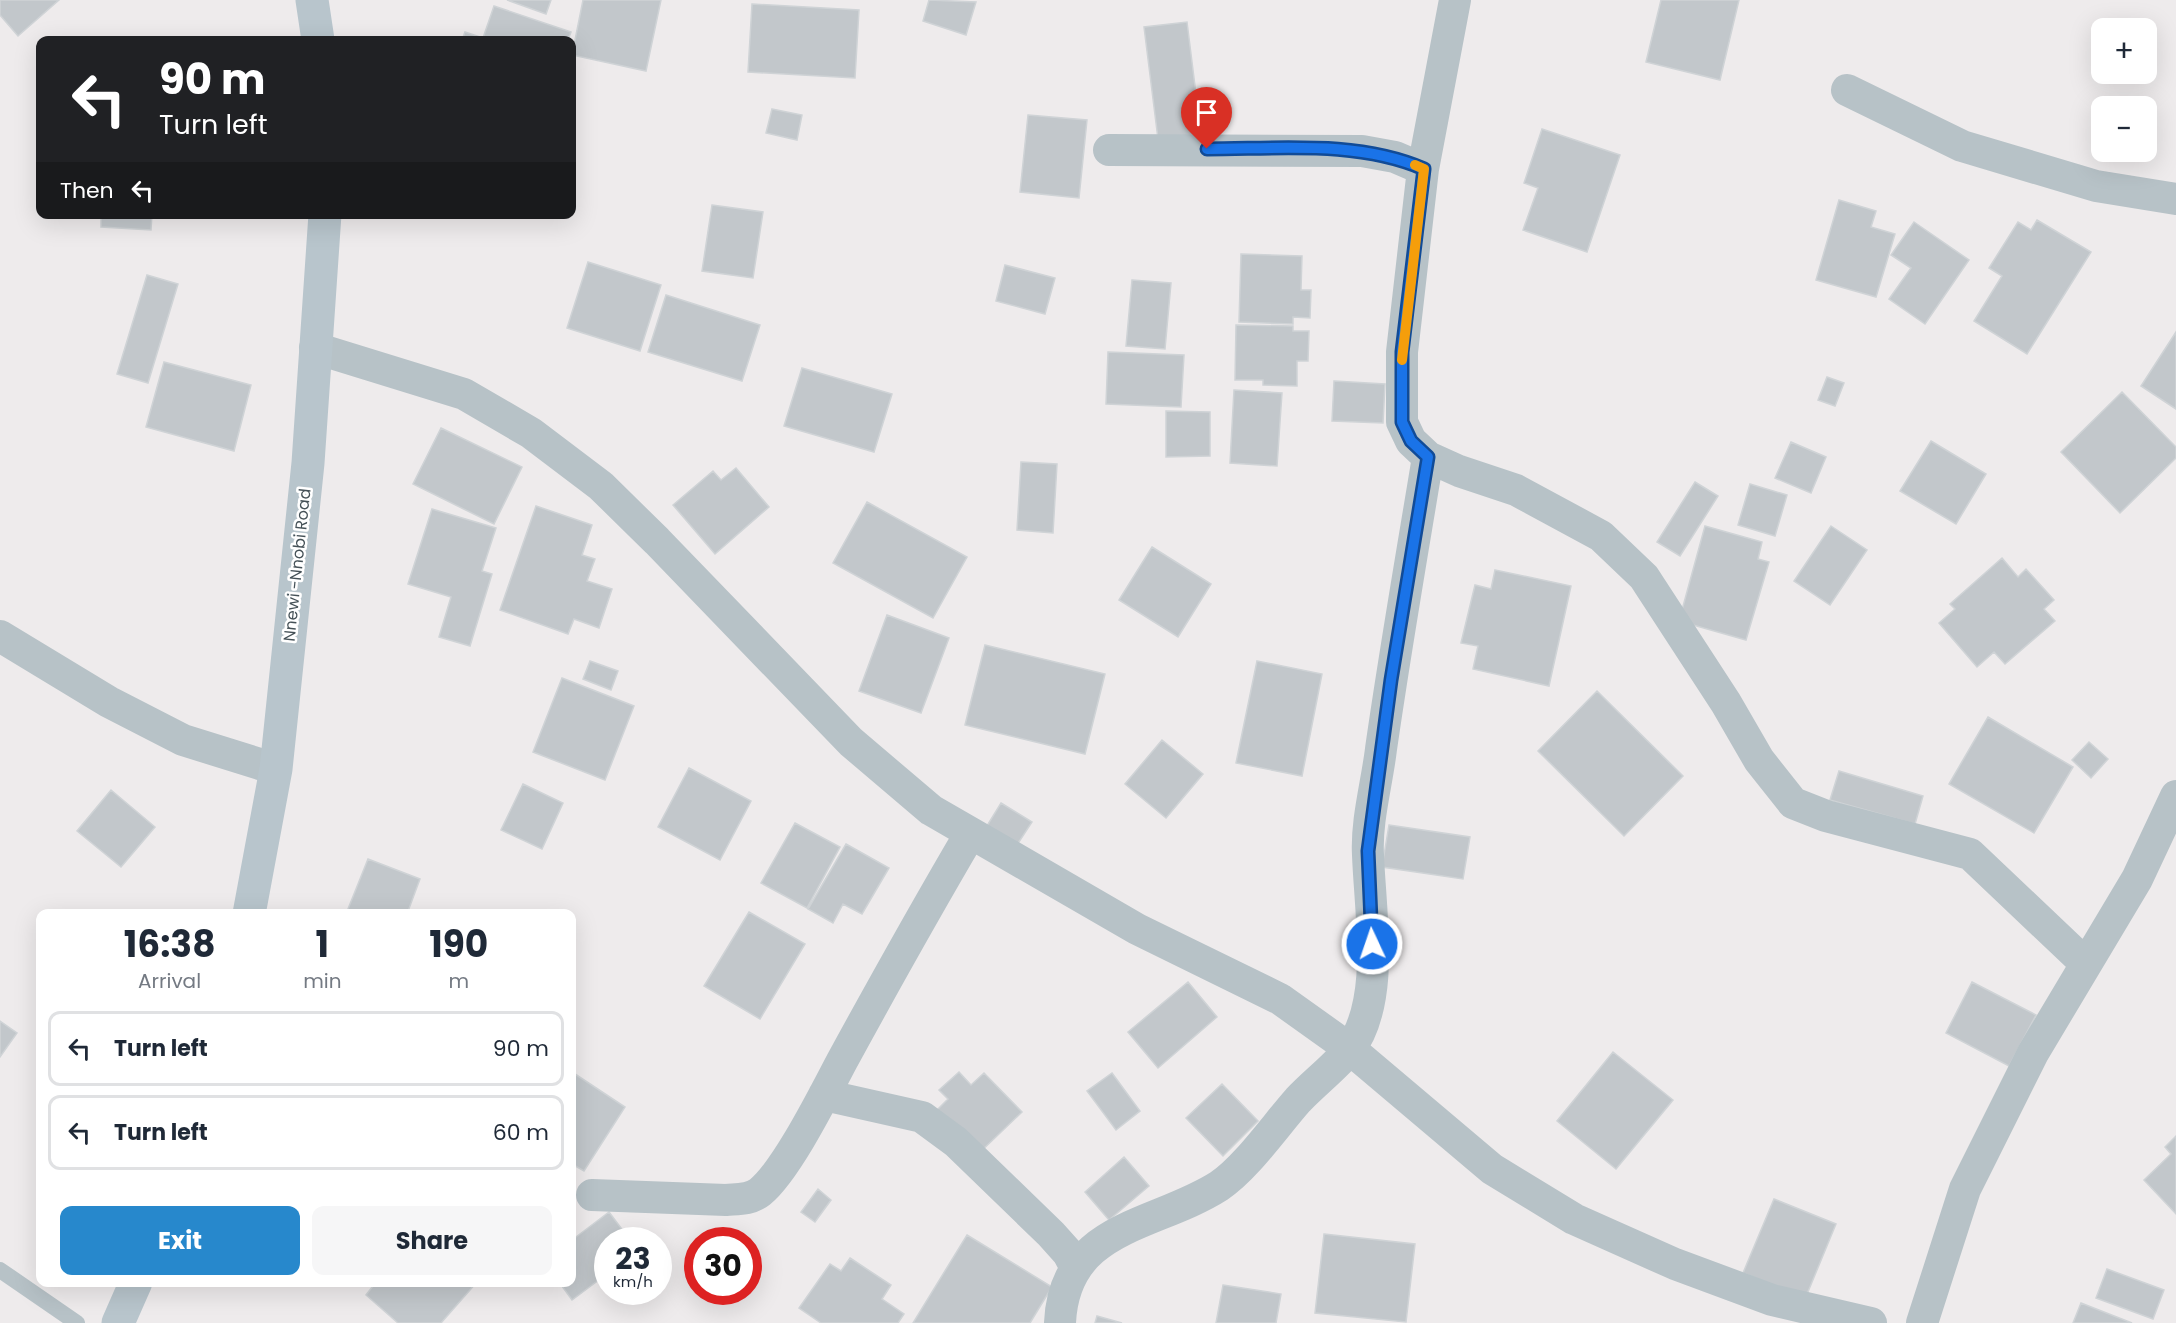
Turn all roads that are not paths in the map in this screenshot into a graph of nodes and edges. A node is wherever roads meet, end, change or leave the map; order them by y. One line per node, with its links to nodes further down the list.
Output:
1 (312, 0): 3 (main road)
2 (1455, 0): 6 (street)
3 (317, 36)
4 (1847, 90): 7 (street)
5 (1109, 150): 6 (street)
6 (1424, 169): 10 (street)
7 (2176, 199)
8 (325, 219): 9 (main road, Nnewi -Nnobi Road)
9 (315, 348): 12 (main road, Nnewi -Nnobi Road); 14 (street)
10 (1428, 457): 16 (street); 17 (street)
11 (0, 636): 12 (street)
12 (276, 769): 15 (main road, Nnewi -Nnobi Road)
13 (2176, 796): 16 (street)
14 (970, 834): 17 (street); 18 (street)
15 (250, 909)
16 (2086, 964): 27 (street)
17 (1350, 1049): 20 (street); 26 (street)
18 (824, 1095): 19 (street); 20 (street)
19 (592, 1195)
20 (1076, 1268): 25 (street)
21 (0, 1270): 24 (lane)
22 (134, 1287): 23 (main road)
23 (120, 1322)
24 (77, 1323)
25 (1060, 1323)
26 (1871, 1323)
27 (1922, 1323)

